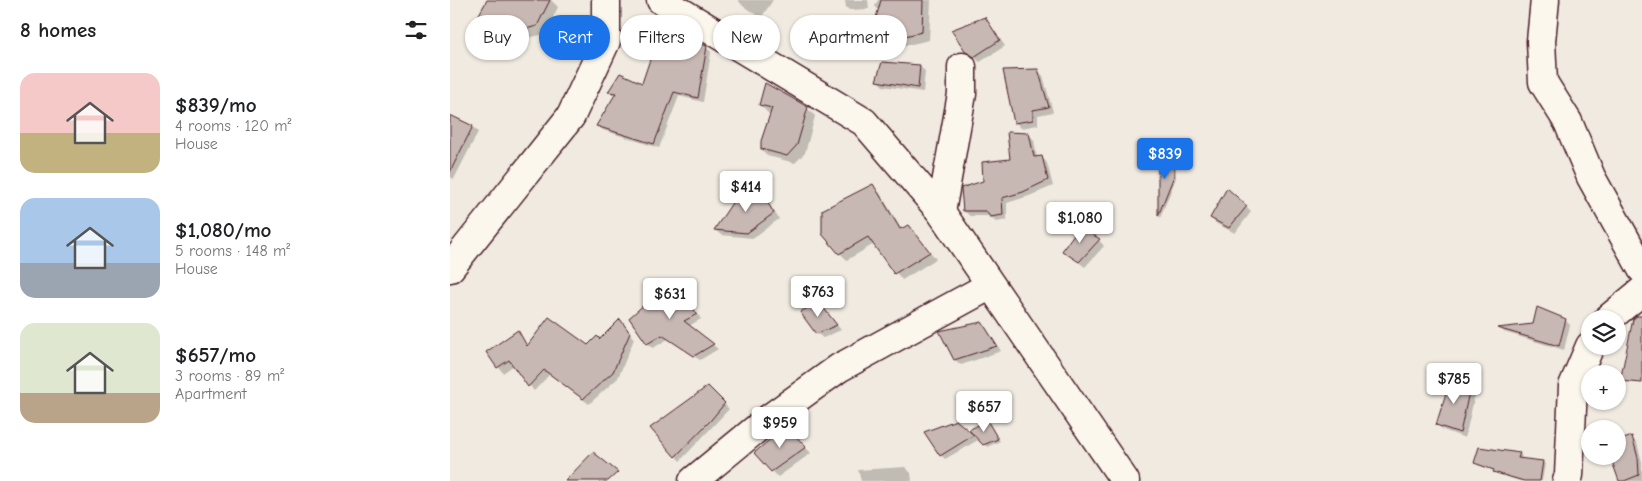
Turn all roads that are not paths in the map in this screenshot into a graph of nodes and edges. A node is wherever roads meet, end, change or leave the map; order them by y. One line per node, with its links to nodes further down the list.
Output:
1 (606, 0): 6 (street)
2 (661, 0): 5 (street)
3 (1545, 0): 7 (street)
4 (962, 67): 5 (street)
5 (941, 212): 8 (street)
6 (450, 268)
7 (1642, 270)
8 (991, 285): 13 (street); 14 (street)
9 (1642, 291): 10 (street)
10 (1619, 310)
11 (1586, 355): 12 (street)
12 (1569, 479)
13 (1122, 480)
14 (693, 481)

